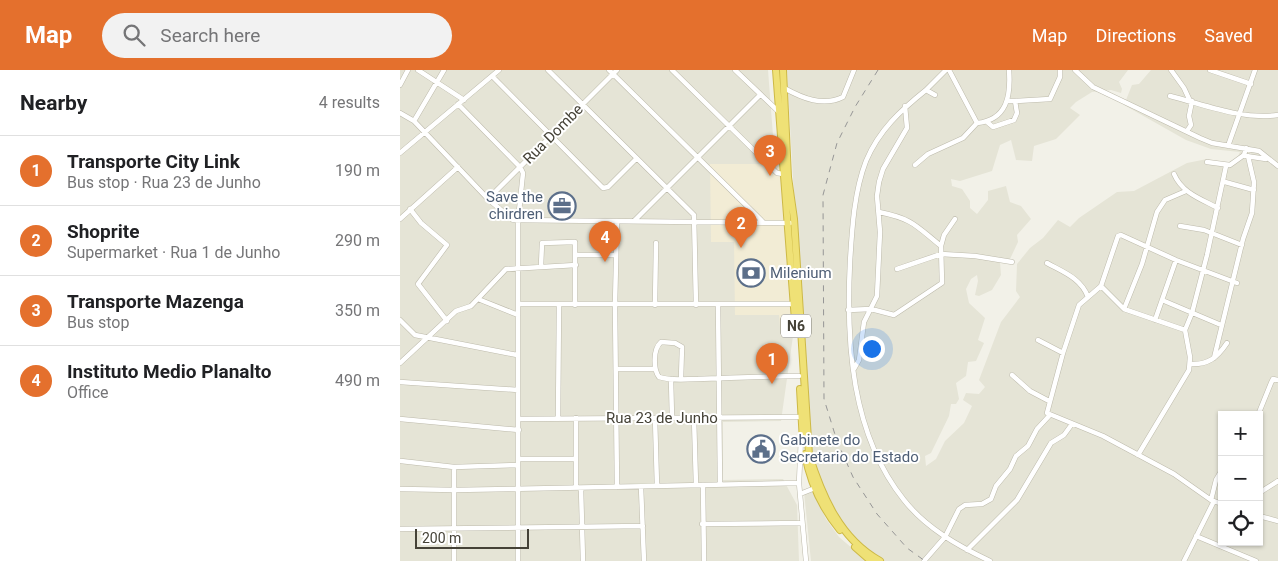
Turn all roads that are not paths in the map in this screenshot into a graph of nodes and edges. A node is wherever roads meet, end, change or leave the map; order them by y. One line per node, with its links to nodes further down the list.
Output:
1 (408, 70): 22 (street)
2 (418, 70): 20 (street)
3 (444, 70): 20 (street)
4 (499, 70): 19 (street)
5 (548, 70): 33 (street)
6 (672, 70): 42 (street)
7 (735, 70): 25 (street)
8 (776, 70): 35 (highway, N6)
9 (783, 70): 23 (highway, N6)
10 (854, 70): 23 (street)
11 (948, 70): 24 (street); 40 (street)
12 (1009, 70): 29 (street)
13 (1060, 70): 30 (street)
14 (1075, 70): 43 (street)
15 (1171, 70): 31 (street)
16 (1210, 70): 21 (street)
17 (1255, 70): 21 (street)
18 (613, 71): 33 (street, Rua Dombe); 50 (street)
19 (492, 76): 28 (street); 45 (street)
20 (436, 82): 28 (street); 39 (street)
21 (1251, 84): 37 (street)
22 (400, 85)
23 (782, 88): 76 (highway, N6)
24 (926, 90): 26 (street); 34 (street)
25 (760, 95): 35 (street); 42 (street)
26 (934, 95)
27 (1170, 96): 31 (street)
28 (464, 100): 32 (street)
29 (1007, 101): 30 (street); 41 (street)
30 (1015, 101): 41 (street)
31 (1191, 101): 37 (street); 43 (street)
32 (458, 104): 44 (street); 58 (street)
33 (582, 105): 45 (street, Rua Dombe); 51 (street)
34 (905, 106): 68 (street); 110 (street)
35 (778, 111): 59 (highway, N6)
36 (400, 113): 39 (street)
37 (1239, 114): 38 (street); 46 (street)
38 (1278, 115)
39 (414, 122): 44 (street)
40 (977, 122): 41 (street); 54 (street)
41 (987, 122)
42 (728, 125): 50 (street); 59 (street)
43 (1187, 131): 46 (street)
44 (424, 133): 48 (street); 57 (street)
45 (551, 136): 51 (street); 58 (street, Rua Dombe)
46 (1228, 146): 47 (street)
47 (1246, 148): 49 (street); 52 (street)
48 (400, 153)
49 (1246, 156): 52 (street); 55 (street); 63 (street)
50 (697, 157): 62 (street); 75 (street)
51 (636, 159): 62 (street)
52 (1267, 159): 56 (street)
53 (1207, 162): 55 (street)
54 (915, 165)
55 (1226, 166): 61 (street)
56 (1278, 166)
57 (458, 167): 65 (street); 67 (street)
58 (520, 167): 65 (street, Rua Dombe); 71 (street)
59 (783, 174): 76 (highway, N6)
60 (1174, 174): 64 (street)
61 (1224, 182): 63 (street); 66 (street)
62 (666, 189): 73 (street); 74 (street)
63 (1254, 190): 82 (street)
64 (1186, 191): 66 (street); 81 (street)
65 (488, 199): 71 (street)
66 (1218, 208): 78 (street)
67 (410, 209): 69 (street); 115 (street)
68 (879, 212): 80 (street); 109 (street)
69 (400, 218)
70 (955, 219): 80 (street)
71 (518, 221): 72 (street); 91 (street)
72 (617, 221): 73 (street); 85 (street)
73 (634, 221): 74 (street)
74 (695, 221): 75 (street); 100 (street)
75 (762, 222): 76 (street)
76 (792, 224): 102 (highway, N6); 141 (highway, N6)
77 (1180, 226): 78 (street)
78 (1212, 234): 82 (street); 93 (street)
79 (656, 243): 106 (street)
80 (941, 246): 83 (street)
81 (1147, 246): 86 (street); 95 (street); 107 (street)
82 (1242, 246): 94 (street)
83 (941, 254): 87 (street); 92 (street); 109 (street)
84 (576, 255): 85 (street); 89 (street); 90 (street)
85 (616, 255): 105 (street)
86 (1176, 260): 93 (street); 98 (street)
87 (1012, 262)
88 (1047, 263): 96 (street)
89 (576, 265): 90 (street); 104 (street)
90 (541, 266): 91 (street)
91 (518, 267): 97 (street); 99 (street)
92 (897, 269)
93 (1203, 271): 94 (street); 111 (street)
94 (1235, 282): 117 (street)
95 (1101, 286): 96 (street); 107 (street)
96 (1088, 297): 122 (street)
97 (478, 299): 112 (street); 115 (street)
98 (1162, 300): 111 (street); 114 (street)
99 (518, 304): 103 (street); 112 (street)
100 (696, 304): 101 (street); 106 (street)
101 (718, 304): 102 (street); 132 (street)
102 (794, 304): 131 (highway, N6)
103 (558, 305): 104 (street); 150 (street)
104 (575, 305): 105 (street)
105 (615, 305): 106 (street); 128 (street)
106 (655, 305)
107 (1124, 308): 114 (street)
108 (858, 309): 109 (street); 110 (street); 116 (street)
109 (871, 309): 116 (street)
110 (848, 310): 129 (street)
111 (1192, 313): 117 (street); 118 (street)
112 (518, 315): 123 (street)
113 (400, 320): 119 (street)
114 (1155, 320): 118 (street)
115 (447, 321): 119 (street)
116 (864, 322): 129 (street)
117 (1221, 325): 124 (street)
118 (1185, 330): 126 (street)
119 (431, 336): 123 (street); 125 (street)
120 (1038, 340): 122 (street)
121 (1226, 344): 124 (street)
122 (1063, 353): 138 (street)
123 (517, 355): 137 (street)
124 (1214, 358): 126 (street)
125 (400, 363)
126 (1190, 364): 154 (street)
127 (655, 368): 128 (street); 133 (street); 134 (street)
128 (616, 369): 143 (street)
129 (853, 370): 190 (street)
130 (1012, 375): 138 (street)
131 (799, 376): 132 (street); 141 (highway, N6)
132 (718, 378): 134 (street); 147 (street)
133 (671, 379): 134 (street); 145 (street)
134 (681, 379)
135 (1278, 380): 139 (street)
136 (400, 382): 137 (street)
137 (518, 390): 149 (street)
138 (1049, 401): 140 (street)
139 (1260, 411)
140 (1049, 416): 151 (street); 190 (street)
141 (803, 417): 147 (street, Rua 23 de Junho); 153 (highway, N6); 199 (highway, N6)
142 (576, 418): 143 (street, Rua 23 de Junho); 150 (street, Rua 23 de Junho); 157 (street)
143 (617, 418): 144 (street, Rua 23 de Junho); 169 (street)
144 (655, 418): 145 (street, Rua 23 de Junho); 168 (street)
145 (672, 418): 146 (street, Rua 23 de Junho)
146 (694, 418): 147 (street, Rua 23 de Junho); 165 (street)
147 (720, 418): 164 (street)
148 (400, 419): 152 (street)
149 (519, 419): 150 (street, Rua 23 de Junho); 152 (street)
150 (558, 419)
151 (1072, 424): 154 (street); 191 (street)
152 (519, 430): 156 (street)
153 (802, 431): 163 (street); 172 (highway, N6)
154 (1138, 455): 178 (street)
155 (400, 459): 159 (street); 160 (street)
156 (518, 459): 157 (street); 158 (street)
157 (576, 459): 171 (street)
158 (518, 465): 160 (street); 170 (street)
159 (400, 466)
160 (454, 467): 174 (street)
161 (1218, 477): 178 (street)
162 (1278, 481): 175 (street)
163 (799, 483): 164 (street); 176 (street)
164 (720, 484): 166 (street)
165 (696, 485): 166 (street); 168 (street)
166 (703, 485): 183 (street)
167 (642, 486): 168 (street); 169 (street); 184 (street)
168 (657, 486)
169 (617, 487): 171 (street)
170 (518, 488): 171 (street); 174 (street); 185 (street)
171 (579, 488): 186 (street)
172 (815, 488): 176 (street); 198 (highway, N6)
173 (400, 489): 174 (street)
174 (455, 490): 188 (street)
175 (1263, 490)
176 (800, 494): 182 (street)
177 (1218, 500): 178 (street)
178 (1213, 501): 179 (street); 189 (street)
179 (1218, 503)
180 (1263, 517): 181 (street)
181 (1278, 521)
182 (802, 523): 183 (street); 197 (street)
183 (702, 524): 196 (street)
184 (643, 526): 186 (street); 195 (street)
185 (519, 528): 186 (street); 188 (street); 193 (street)
186 (581, 528): 194 (street)
187 (400, 529): 188 (street)
188 (455, 529): 192 (street)
189 (1196, 536): 202 (street); 203 (street)
190 (945, 537): 191 (street); 200 (street)
191 (967, 550): 201 (street)
192 (454, 561)
193 (518, 561)
194 (582, 561)
195 (644, 561)
196 (704, 561)
197 (806, 561)
198 (871, 561)
199 (880, 561)
200 (924, 561)
201 (990, 561)
202 (1184, 561)
203 (1256, 561)

